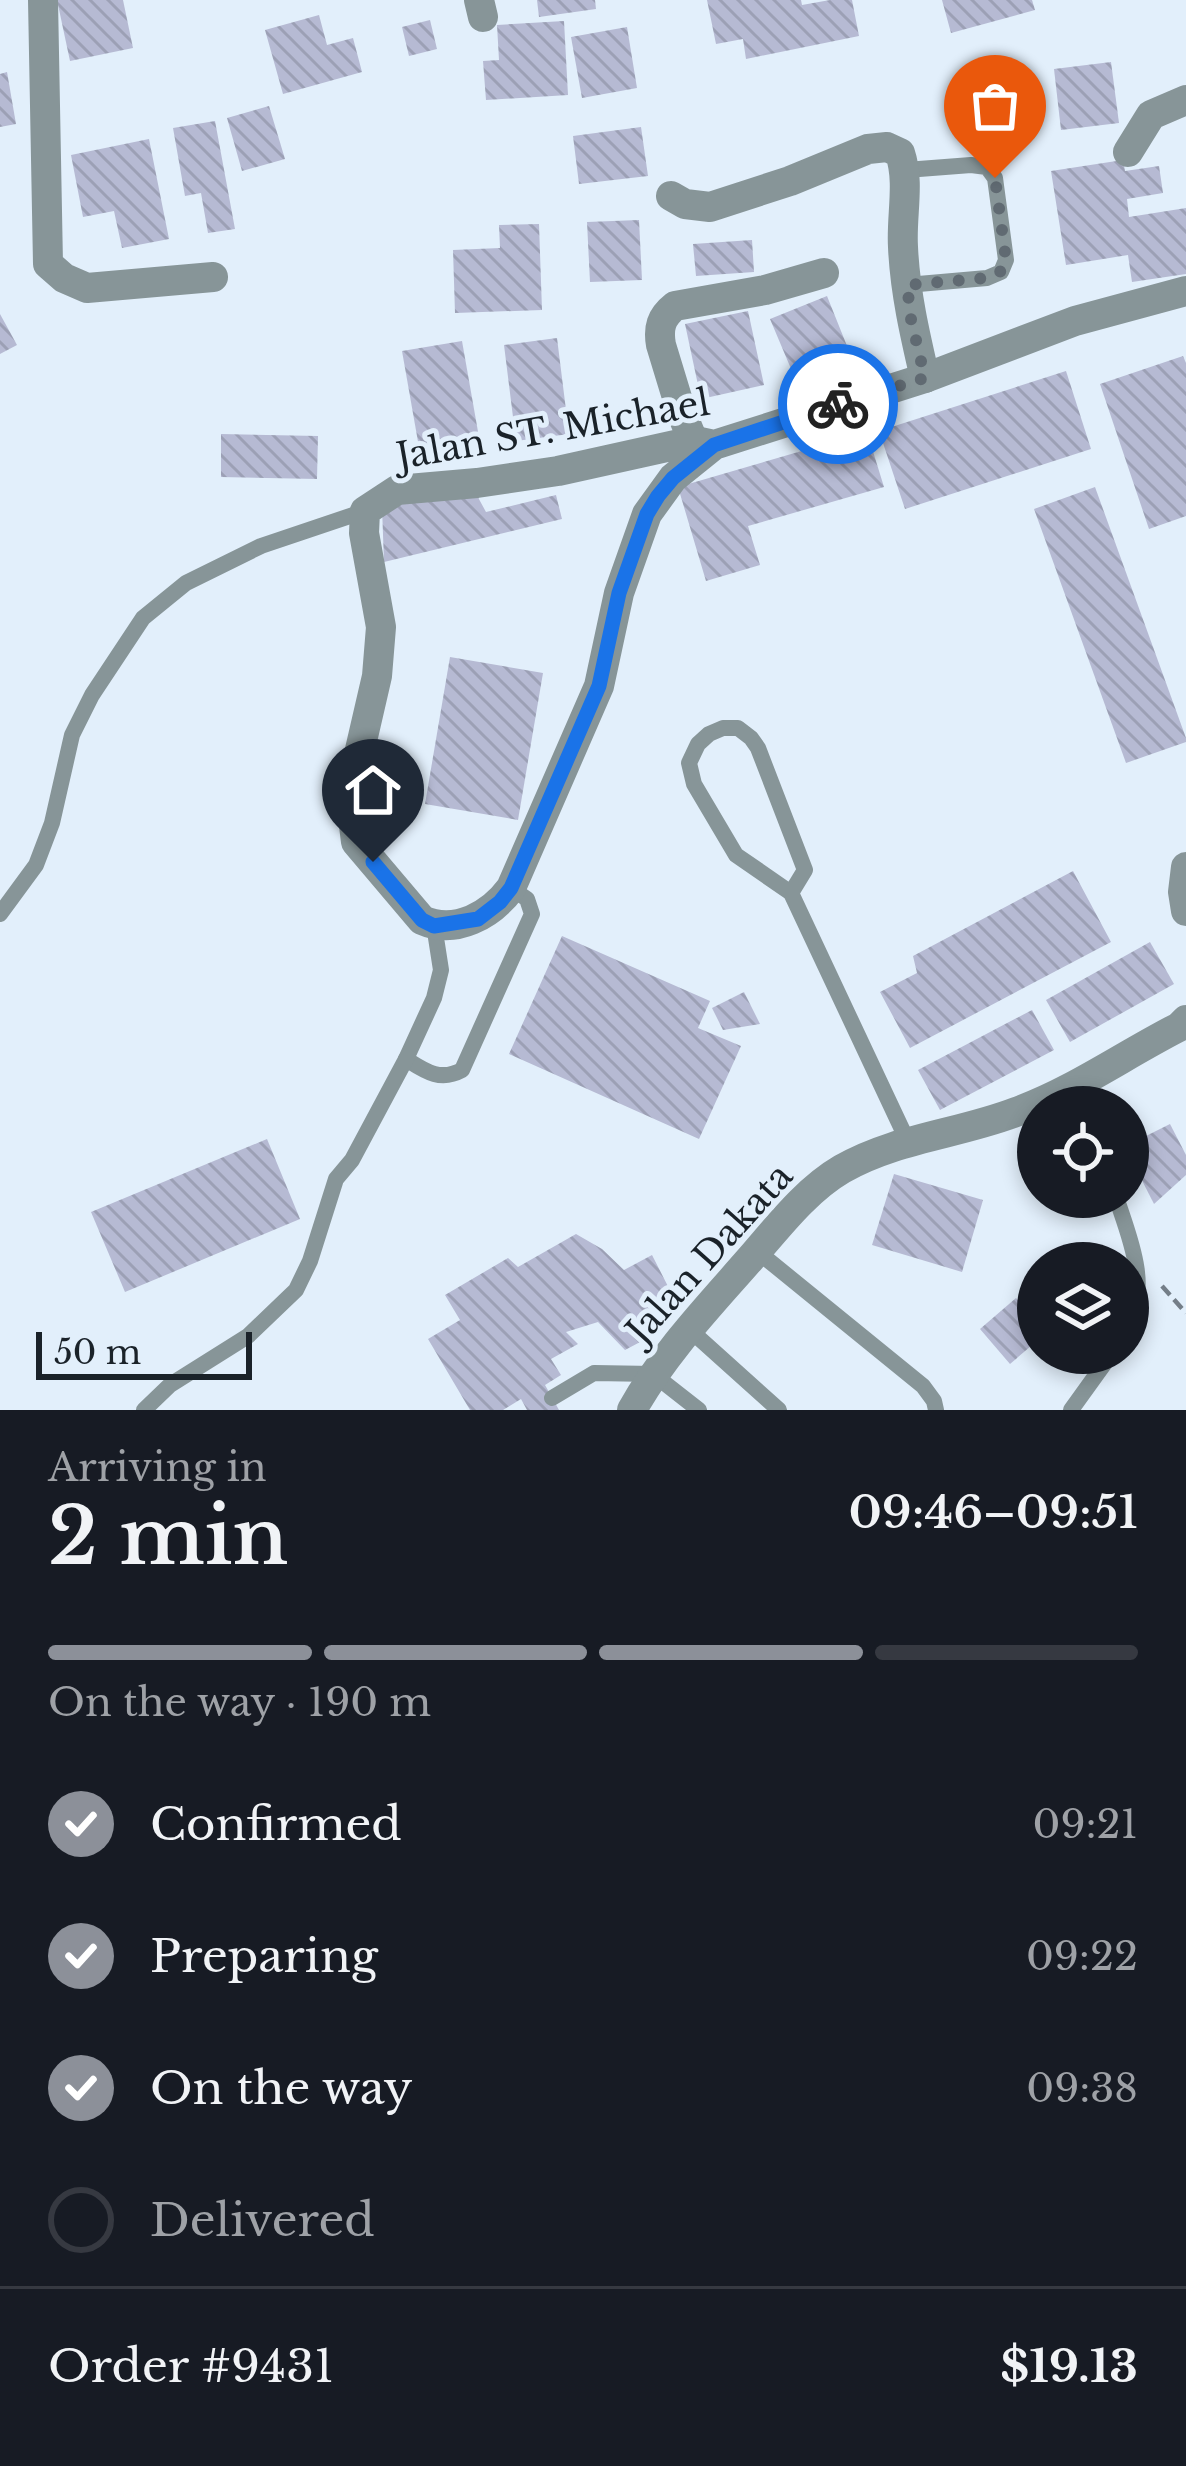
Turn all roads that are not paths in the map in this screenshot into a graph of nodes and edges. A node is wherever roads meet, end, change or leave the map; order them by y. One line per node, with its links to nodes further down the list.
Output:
1 (43, 0): 7 (street)
2 (1186, 100): 3 (street)
3 (1128, 152)
4 (906, 170): 5 (street); 8 (street); 8 (lane)
5 (671, 196)
6 (824, 273): 11 (street)
7 (213, 277)
8 (907, 285): 10 (street)
9 (1186, 290): 10 (street, Jalan ST. Michael)
10 (925, 378): 11 (street, Jalan ST. Michael)
11 (704, 444): 12 (street, Jalan ST. Michael); 14 (street)
12 (365, 511): 17 (lane); 18 (street, Jalan ST. Michael)
13 (1186, 867): 16 (street)
14 (511, 888): 18 (street); 20 (lane)
15 (791, 893): 15 (lane); 23 (lane)
16 (1186, 911)
17 (0, 914)
18 (434, 926): 20 (lane)
19 (1186, 1020): 21 (street, Jalan Dakata)
20 (406, 1059): 29 (lane)
21 (1094, 1086)
22 (1017, 1112): 23 (street, Jalan Dakata)
23 (908, 1142): 24 (street, Jalan Dakata)
24 (758, 1251): 25 (street, Jalan Dakata); 33 (lane)
25 (690, 1330): 27 (street, Jalan Dakata); 32 (lane)
26 (1097, 1374): 34 (lane)
27 (653, 1375): 28 (lane); 30 (street, Jalan Dakata); 31 (lane)
28 (552, 1398)
29 (144, 1410)
30 (632, 1410)
31 (699, 1410)
32 (778, 1410)
33 (936, 1410)
34 (1071, 1410)

